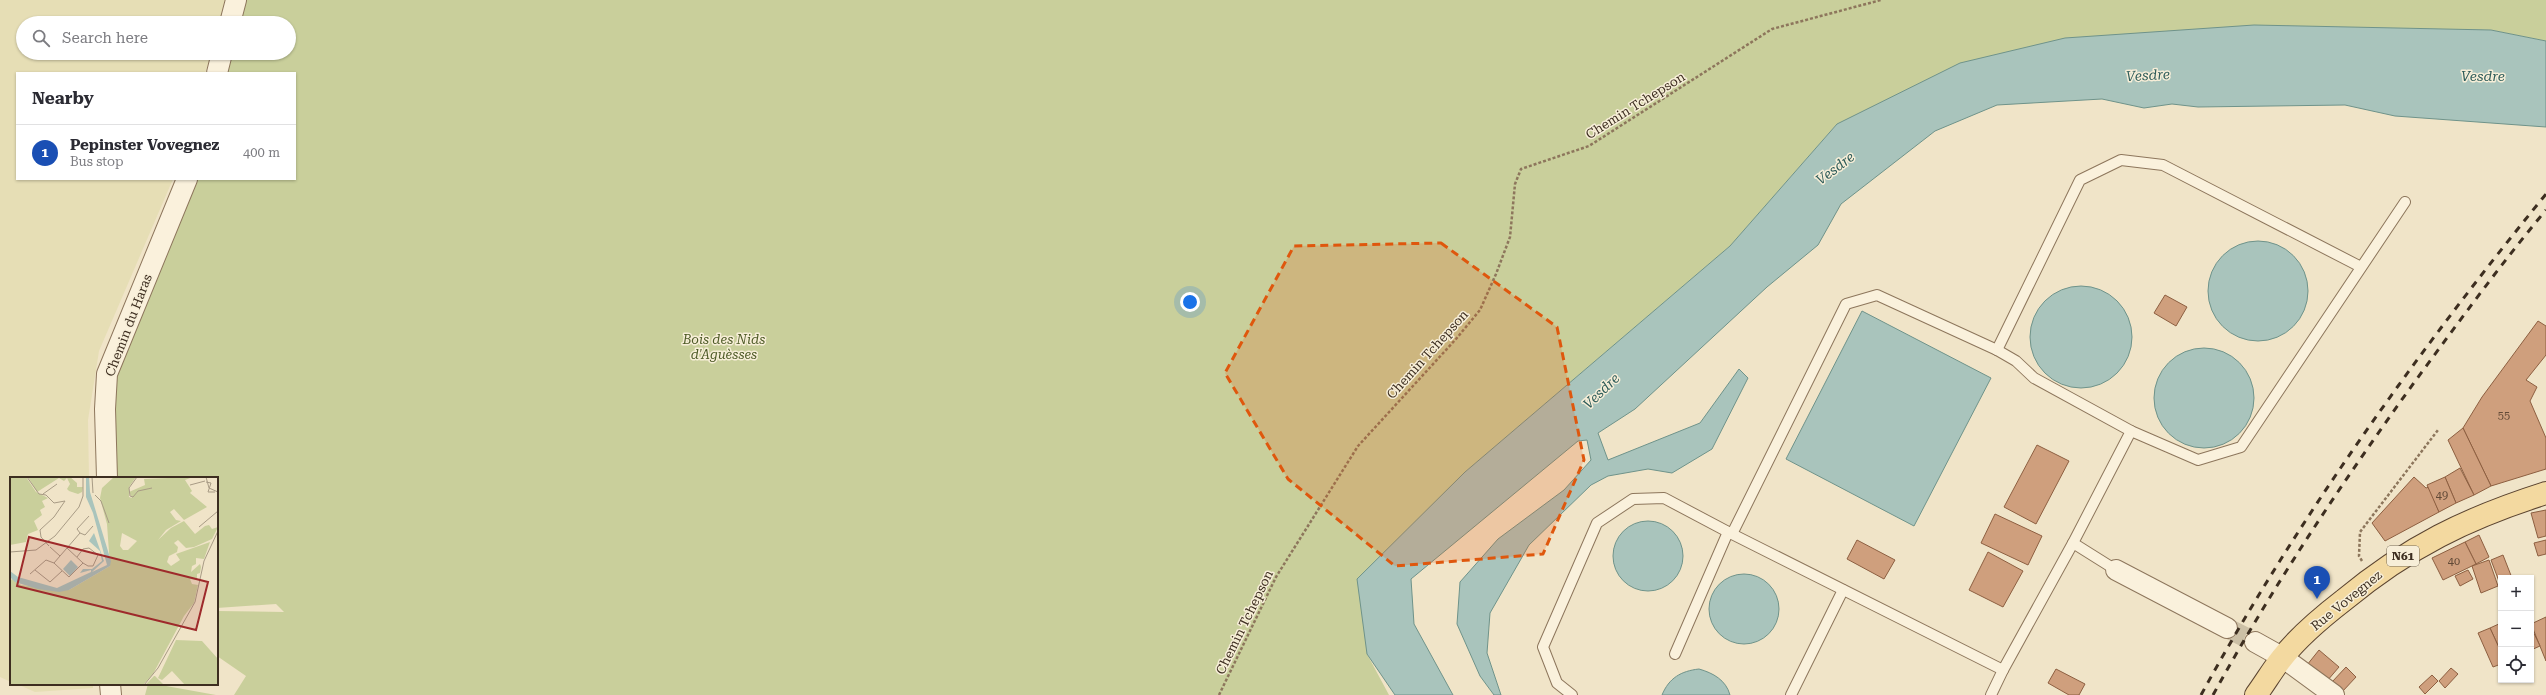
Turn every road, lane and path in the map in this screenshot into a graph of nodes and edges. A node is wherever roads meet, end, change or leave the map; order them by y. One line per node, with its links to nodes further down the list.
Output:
1 (236, 0): 3 (street)
2 (1881, 0): 26 (path, Chemin Tchepson)
3 (232, 16)
4 (220, 60): 5 (street)
5 (217, 72)
6 (187, 180): 12 (street, Chemin du Haras)
7 (2405, 202): 8 (lane)
8 (2362, 267): 9 (lane); 11 (lane)
9 (1997, 350): 11 (lane); 14 (lane)
10 (2438, 430): 17 (path)
11 (2131, 431): 15 (lane)
12 (107, 477)
13 (2546, 493): 17 (main road, Rue Vovegnez / N61)
14 (1730, 533): 18 (lane); 21 (lane); 27 (lane)
15 (2073, 543): 16 (lane); 23 (lane)
16 (2116, 570): 19 (street)
17 (2372, 577): 22 (main road, Rue Vovegnez / N61)
18 (1843, 590): 23 (lane); 28 (lane)
19 (2227, 628)
20 (2255, 642): 22 (street)
21 (1675, 654)
22 (2282, 657): 30 (main road, Rue Vovegnez / N61); 31 (street)
23 (2003, 670): 29 (lane)
24 (110, 685): 25 (street)
25 (111, 695)
26 (1219, 695)
27 (1572, 695)
28 (1791, 695)
29 (1991, 695)
30 (2256, 695)
31 (2334, 695)

